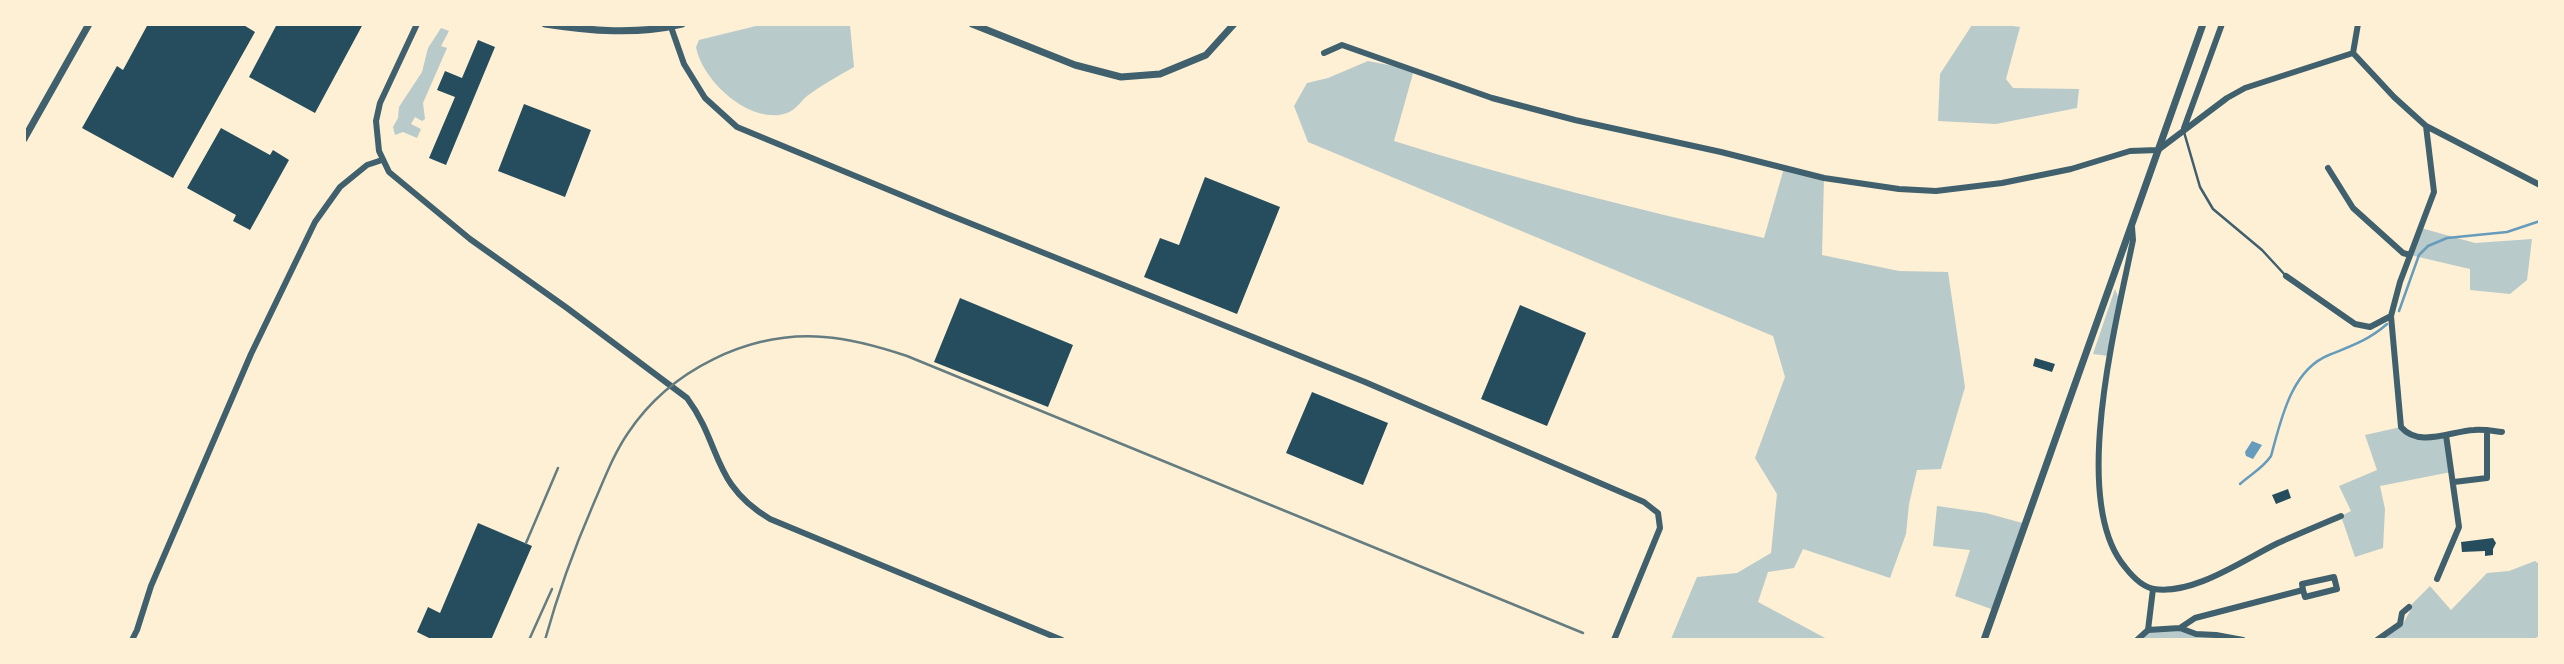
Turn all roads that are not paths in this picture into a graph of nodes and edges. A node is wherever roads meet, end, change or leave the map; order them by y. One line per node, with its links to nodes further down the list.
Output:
1 (89, 24): 15 (street)
2 (417, 24): 17 (street)
3 (545, 24): 10 (street)
4 (682, 24): 10 (street)
5 (972, 24): 6 (street)
6 (1234, 24)
7 (2203, 24): 16 (street)
8 (2222, 24): 14 (street)
9 (2358, 24): 12 (street)
10 (671, 27): 37 (street)
11 (1324, 53): 16 (street)
12 (2353, 53): 13 (street); 14 (street)
13 (2426, 127): 19 (street); 21 (street)
14 (2183, 129): 16 (street); 22 (lane)
15 (24, 139)
16 (2158, 150): 20 (street)
17 (382, 160): 35 (street); 36 (street)
18 (2328, 168): 21 (street)
19 (2539, 185)
20 (2132, 225): 30 (street); 38 (street)
21 (2410, 255): 23 (street)
22 (2286, 276): 23 (street)
23 (2391, 316): 26 (street)
24 (2487, 430): 25 (street); 26 (street); 27 (street)
25 (2502, 432)
26 (2446, 435): 27 (street)
27 (2454, 482): 29 (street)
28 (2341, 516): 30 (street)
29 (2437, 579)
30 (2153, 589): 34 (street)
31 (2303, 590): 31 (street); 33 (street)
32 (2409, 607): 41 (street)
33 (2180, 628): 34 (street); 40 (street)
34 (2148, 630): 39 (street)
35 (132, 639)
36 (1062, 639)
37 (1614, 639)
38 (1984, 639)
39 (2137, 639)
40 (2243, 639)
41 (2377, 639)

